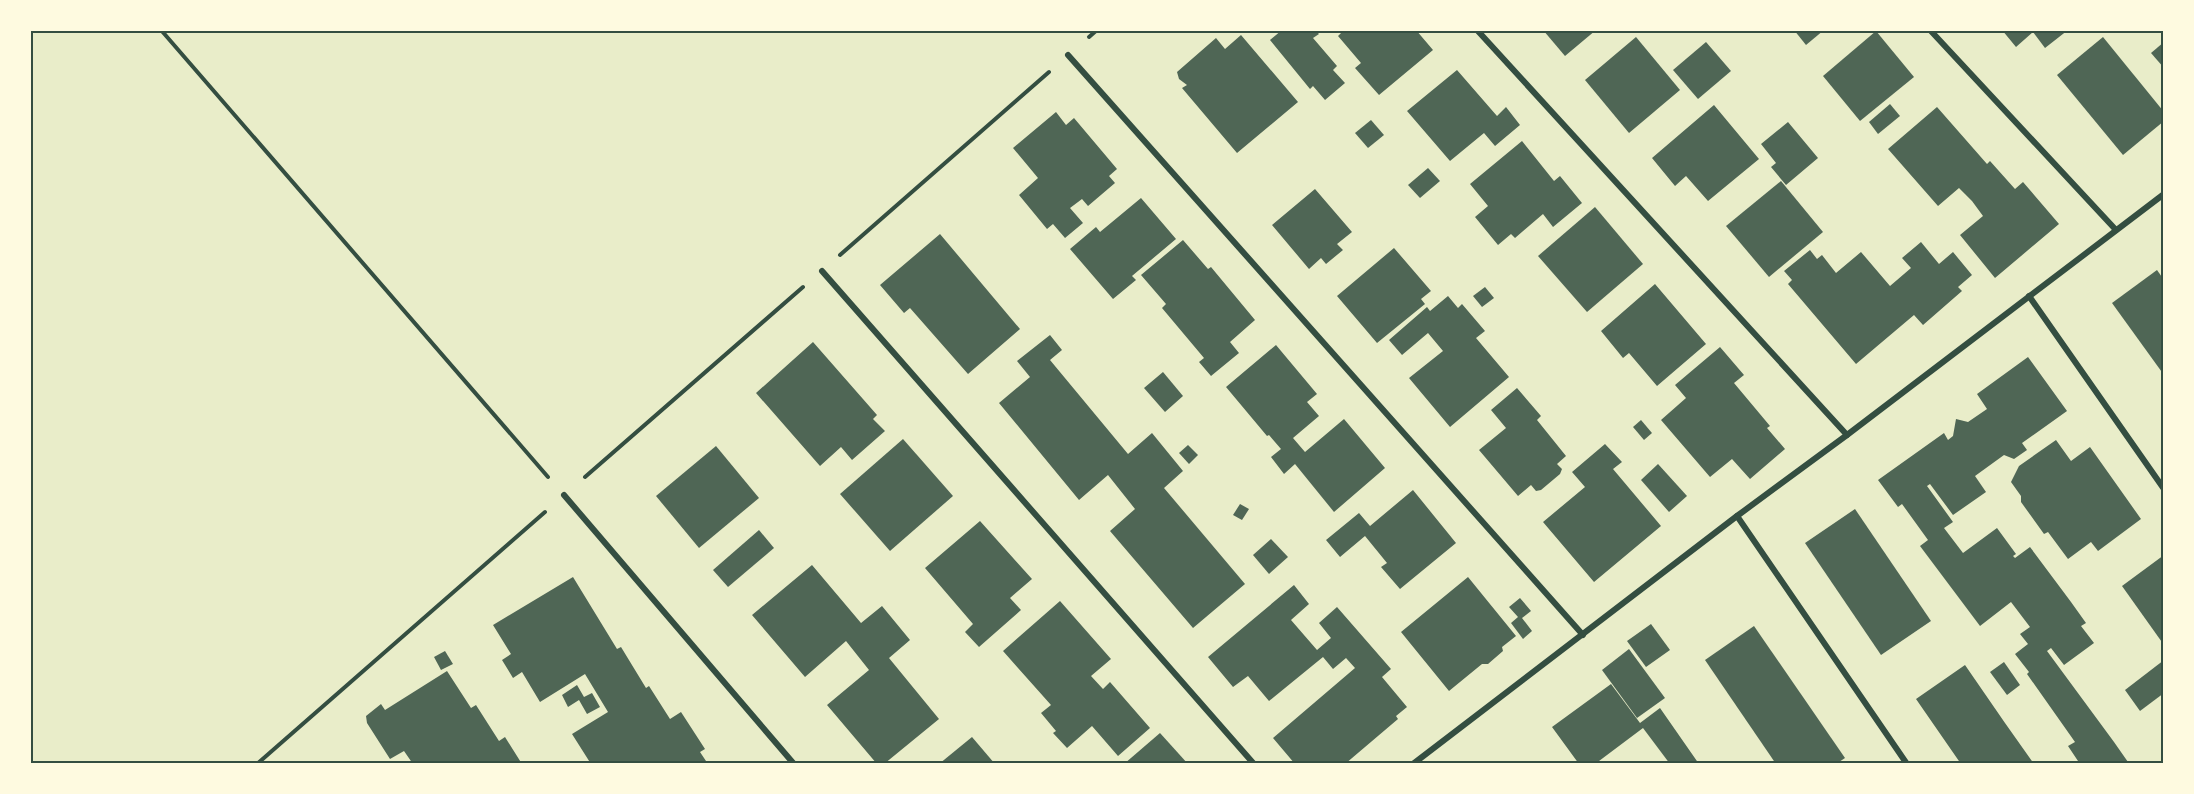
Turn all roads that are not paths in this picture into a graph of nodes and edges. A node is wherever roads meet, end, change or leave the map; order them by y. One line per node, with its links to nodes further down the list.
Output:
1 (1477, 30): 8 (street)
2 (1930, 30): 5 (street)
3 (1068, 56): 12 (street)
4 (2164, 194): 5 (street)
5 (2116, 230): 7 (street)
6 (822, 271): 14 (street)
7 (2029, 296): 8 (street); 9 (street)
8 (1847, 435): 11 (street)
9 (2164, 489)
10 (564, 495): 13 (street)
11 (1737, 516): 12 (street); 16 (street)
12 (1583, 635): 15 (street)
13 (795, 764)
14 (1254, 764)
15 (1413, 764)
16 (1907, 764)

